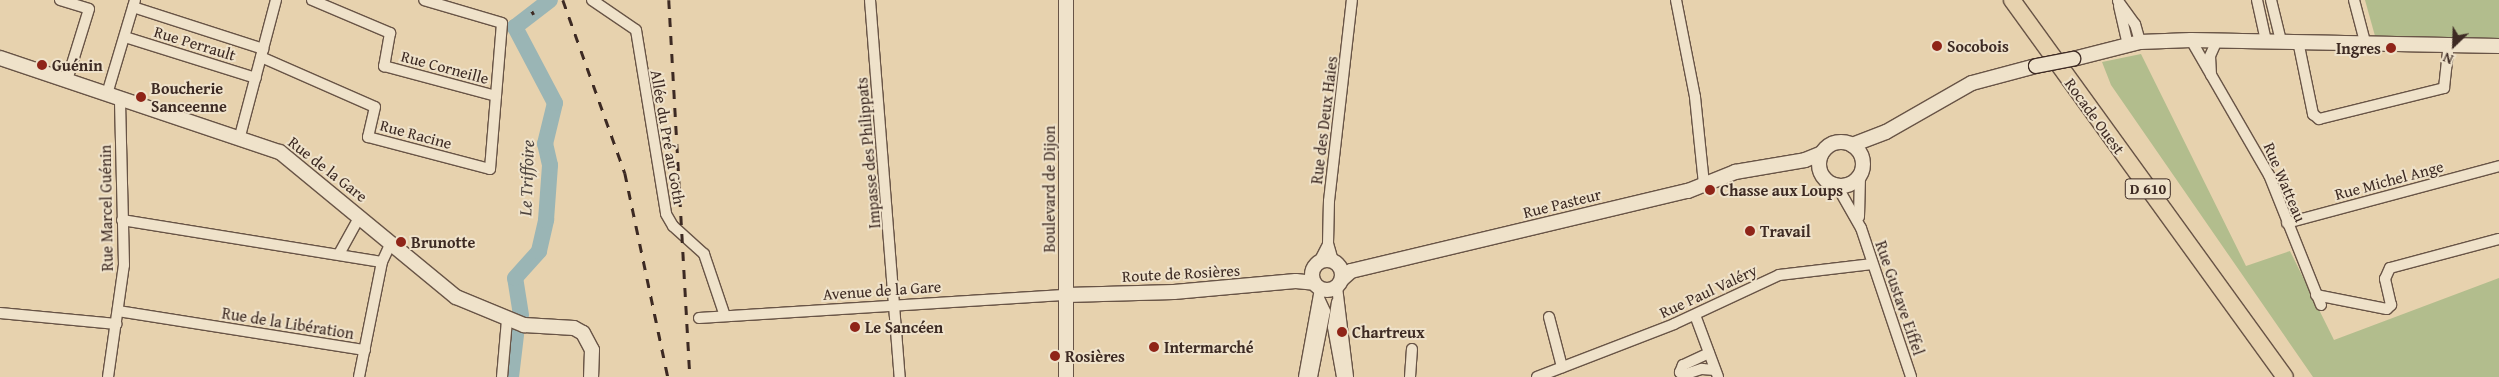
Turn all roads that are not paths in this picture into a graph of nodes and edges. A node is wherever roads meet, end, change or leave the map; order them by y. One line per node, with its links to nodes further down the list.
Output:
1 (60, 0): 30 (street)
2 (276, 0): 26 (street)
3 (312, 0): 32 (street, Rue Corneille)
4 (424, 0): 32 (street)
5 (592, 0): 58 (street, Allée du Pré au Goth)
6 (870, 0): 54 (street, Impasse des Philippats)
7 (1066, 0): 53 (street, Boulevard de Dijon)
8 (1352, 0): 52 (street, Rue des Deux Haies)
9 (1676, 0): 41 (street)
10 (2012, 0): 83 (main road, Rocade Ouest / D 610)
11 (2257, 0): 19 (street)
12 (2271, 0): 20 (street)
13 (2354, 0): 22 (street)
14 (2118, 1): 23 (street)
15 (134, 4): 16 (street, Rue Marcel Guénin); 26 (street)
16 (125, 37): 29 (street, Rue Perrault); 31 (street, Rue Marcel Guénin)
17 (2191, 40): 18 (street); 23 (street); 28 (street, Rue Watteau)
18 (2217, 40): 19 (street); 28 (street, Rue Watteau)
19 (2266, 41): 20 (street)
20 (2281, 41): 21 (street)
21 (2298, 41): 22 (street); 24 (street)
22 (2365, 42): 24 (street)
23 (2134, 43): 33 (street, bridge)
24 (2449, 43): 25 (street)
25 (2499, 46)
26 (262, 53): 29 (street); 32 (street, Rue Racine)
27 (0, 58): 30 (street, Rue de la Gare)
28 (2212, 76): 45 (street, Rue Watteau)
29 (256, 78): 34 (street)
30 (67, 80): 31 (street, Rue de la Gare)
31 (113, 96): 34 (street, Rue de la Gare); 44 (street, Rue Marcel Guénin)
32 (496, 96)
33 (1886, 132): 35 (street); 39 (street)
34 (240, 136): 43 (street, Rue de la Gare)
35 (1852, 145): 36 (street); 39 (street)
36 (1822, 153): 37 (street, Rue Pasteur); 40 (street)
37 (1780, 165): 40 (street, Rue Pasteur); 41 (street, Rue Pasteur)
38 (2499, 166): 45 (street, Rue Michel Ange)
39 (1862, 171): 42 (street); 46 (street, Rue Gustave Eiffel)
40 (1822, 175): 42 (street)
41 (1704, 184): 52 (street, Rue Pasteur)
42 (1837, 186): 46 (street, Rue Gustave Eiffel)
43 (360, 216): 48 (street, Rue de la Gare); 49 (street)
44 (122, 220): 49 (street); 55 (street, Rue Marcel Guénin)
45 (2286, 223): 47 (street, Rue Watteau)
46 (1861, 228): 51 (street, Rue Gustave Eiffel)
47 (2499, 239)
48 (391, 243): 50 (street, Rue de la Libération); 61 (street, Rue de la Gare)
49 (339, 254): 50 (street)
50 (382, 262): 64 (street, Rue de la Libération)
51 (1872, 264): 57 (street, Rue Paul Valéry); 82 (street, Rue Gustave Eiffel)
52 (1330, 279): 53 (street, Route de Rosières); 76 (street); 77 (street); 78 (street); 79 (street)
53 (1067, 295): 54 (street, Avenue de la Gare); 75 (street, Boulevard de Dijon)
54 (895, 304): 58 (street, Avenue de la Gare); 74 (street, Impasse des Philippats)
55 (118, 311): 62 (street, Rue Marcel Guénin); 64 (street, Rue de la Libération)
56 (0, 313): 62 (street)
57 (1695, 315): 65 (street); 67 (street, Rue Paul Valéry)
58 (725, 316): 60 (street, Avenue de la Gare)
59 (1549, 317): 67 (street)
60 (700, 318)
61 (507, 320): 66 (street, Rue de la Gare); 71 (street)
62 (116, 324): 69 (street, Rue Marcel Guénin)
63 (1412, 349): 80 (street)
64 (365, 350): 70 (street)
65 (1709, 353): 68 (street); 68 (street)
66 (592, 358): 72 (street); 73 (street)
67 (1562, 367): 81 (street, Rue Paul Valéry)
68 (1716, 374)
69 (108, 377)
70 (359, 377)
71 (502, 377)
72 (591, 377)
73 (597, 377)
74 (900, 377)
75 (1066, 377)
76 (1304, 377)
77 (1312, 377)
78 (1342, 377)
79 (1348, 377)
80 (1410, 377)
81 (1537, 377)
82 (1911, 377)
83 (2285, 377)

